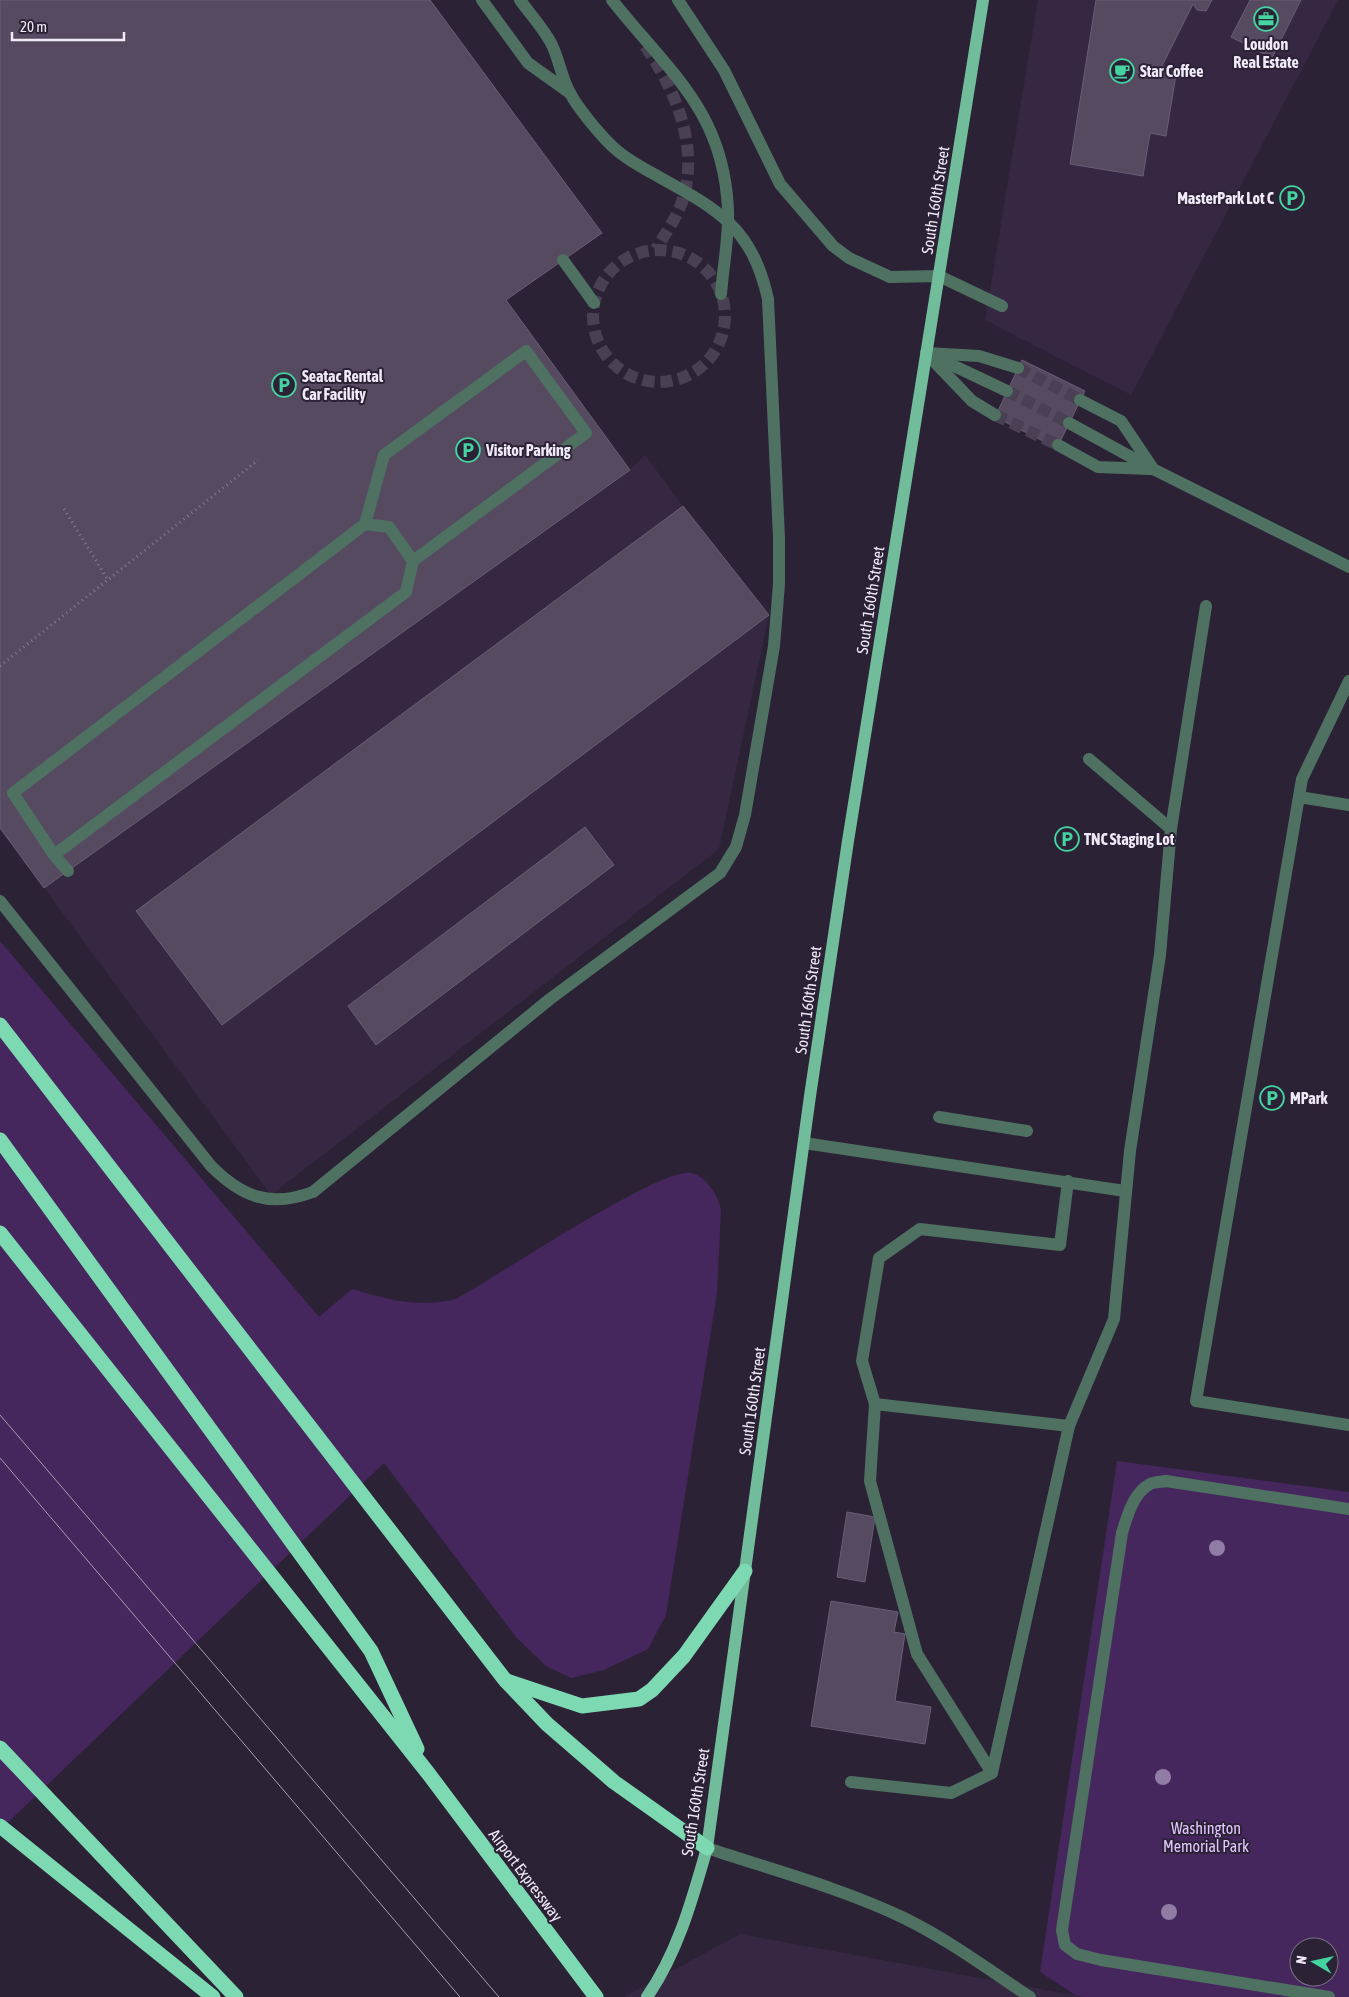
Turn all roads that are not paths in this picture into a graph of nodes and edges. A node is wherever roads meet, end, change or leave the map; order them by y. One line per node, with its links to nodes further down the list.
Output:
1 (482, 0): 6 (lane)
2 (520, 0): 6 (lane)
3 (612, 0): 9 (lane)
4 (678, 0): 8 (lane)
5 (984, 0): 8 (main road, South 160th Street)
6 (570, 93): 31 (lane)
7 (563, 260): 10 (lane)
8 (939, 276): 11 (lane); 12 (main road, South 160th Street)
9 (721, 294)
10 (594, 303)
11 (1002, 306)
12 (926, 353): 13 (lane); 14 (lane); 16 (lane); 36 (main road, South 160th Street)
13 (1018, 368)
14 (1007, 391)
15 (1080, 400): 19 (lane)
16 (995, 415)
17 (1069, 423): 19 (lane)
18 (1058, 445): 19 (lane)
19 (1153, 469): 22 (lane)
20 (365, 524): 21 (lane); 21 (lane); 29 (lane)
21 (412, 561): 29 (lane)
22 (1349, 567)
23 (1206, 606): 28 (lane)
24 (1349, 680): 26 (lane)
25 (1089, 758): 28 (lane)
26 (1299, 797): 27 (lane); 41 (lane)
27 (1349, 805)
28 (1171, 829): 38 (lane)
29 (54, 855): 30 (lane)
30 (68, 871)
31 (0, 901)
32 (0, 1025): 45 (highway)
33 (939, 1117): 34 (lane)
34 (1027, 1131)
35 (0, 1140): 47 (highway)
36 (804, 1143): 37 (lane); 44 (main road, South 160th Street)
37 (1068, 1181): 38 (lane); 40 (lane)
38 (1125, 1190): 42 (lane)
39 (0, 1233): 47 (highway)
40 (875, 1404): 42 (lane); 48 (lane)
41 (1349, 1425)
42 (1069, 1426): 48 (lane)
43 (1349, 1509): 57 (lane)
44 (745, 1571): 45 (highway); 51 (main road, South 160th Street)
45 (505, 1680): 51 (highway)
46 (0, 1748): 53 (highway)
47 (428, 1773): 54 (highway, Airport Expressway)
48 (992, 1773): 49 (lane)
49 (851, 1782)
50 (0, 1826): 52 (highway)
51 (707, 1848): 55 (main road, South 160th Street); 56 (lane)
52 (213, 1997)
53 (236, 1997)
54 (596, 1997)
55 (647, 1997)
56 (1030, 1997)
57 (1329, 1997)

